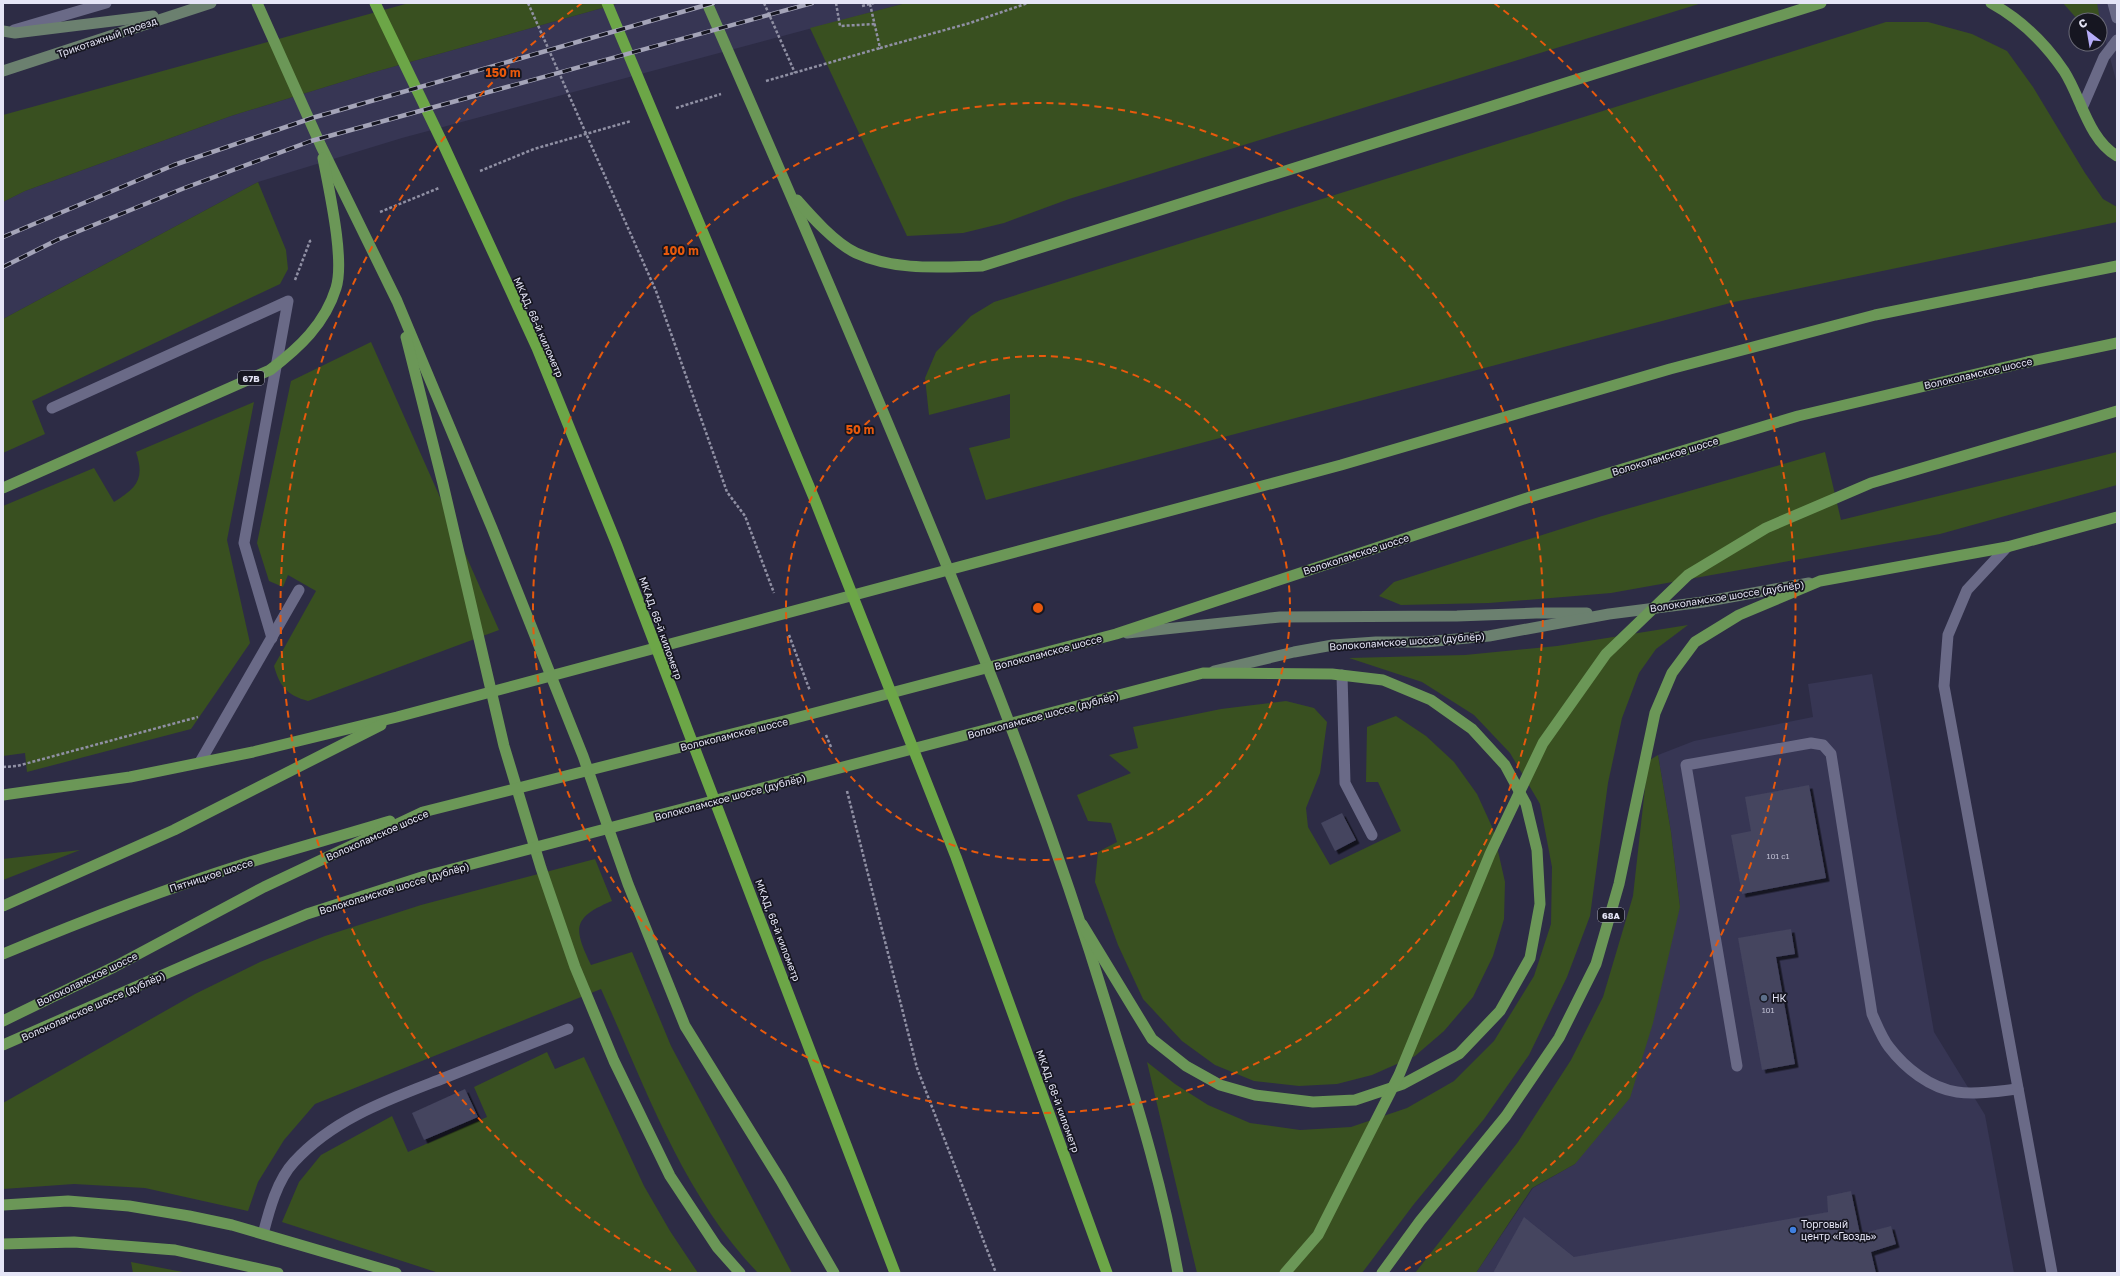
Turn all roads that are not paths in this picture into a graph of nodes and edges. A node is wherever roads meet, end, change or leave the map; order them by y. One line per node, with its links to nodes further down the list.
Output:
1 (106, 3): 12 (street)
2 (211, 3): 10 (main road, Трикотажный проезд)
3 (257, 3): 16 (main road)
4 (375, 3): 54 (highway, МКАД, 68-й километр)
5 (607, 3): 55 (highway, МКАД, 68-й километр)
6 (707, 3): 18 (main road)
7 (1821, 3): 18 (main road)
8 (1991, 3): 15 (main road)
9 (2113, 3): 11 (street)
10 (177, 13): 12 (main road); 14 (main road, Трикотажный проезд)
11 (2117, 18)
12 (4, 32)
13 (2117, 40): 15 (street)
14 (3, 71)
15 (2082, 108): 17 (main road)
16 (321, 146): 20 (main road); 24 (main road, 67B)
17 (2117, 156)
18 (791, 194): 40 (main road)
19 (2117, 266): 34 (main road)
20 (397, 301): 52 (main road); 53 (main road)
21 (2117, 343): 30 (main road, Волоколамское шоссе)
22 (52, 408): 31 (street)
23 (2117, 411): 57 (main road)
24 (3, 488)
25 (2117, 517): 26 (main road, Волоколамское шоссе (дублёр))
26 (2007, 547): 27 (main road, Волоколамское шоссе (дублёр)); 46 (street)
27 (1820, 581): 29 (main road, Волоколамское шоссе (дублёр)); 58 (main road, 68A)
28 (299, 590): 31 (street)
29 (1609, 614): 30 (main road); 32 (main road, Волоколамское шоссе (дублёр))
30 (1116, 634): 37 (main road, Волоколамское шоссе)
31 (272, 638): 35 (street)
32 (1203, 673): 33 (main road); 44 (main road, Волоколамское шоссе (дублёр))
33 (1342, 675): 38 (street); 40 (main road)
34 (397, 717): 35 (main road); 39 (main road)
35 (200, 762): 36 (main road)
36 (3, 795)
37 (423, 812): 41 (main road, Пятницкое шоссе); 42 (main road, Волоколамское шоссе)
38 (1372, 835)
39 (3, 906)
40 (1082, 924): 56 (main road)
41 (3, 954)
42 (3, 1021)
43 (568, 1029): 48 (street)
44 (3, 1045)
45 (1737, 1066): 46 (street)
46 (2018, 1089): 59 (street)
47 (3, 1205): 48 (main road)
48 (264, 1234): 51 (main road)
49 (3, 1244): 50 (main road)
50 (278, 1273)
51 (396, 1273)
52 (740, 1273)
53 (834, 1273)
54 (895, 1273)
55 (1106, 1273)
56 (1178, 1273)
57 (1285, 1273)
58 (1382, 1273)
59 (2052, 1273)

